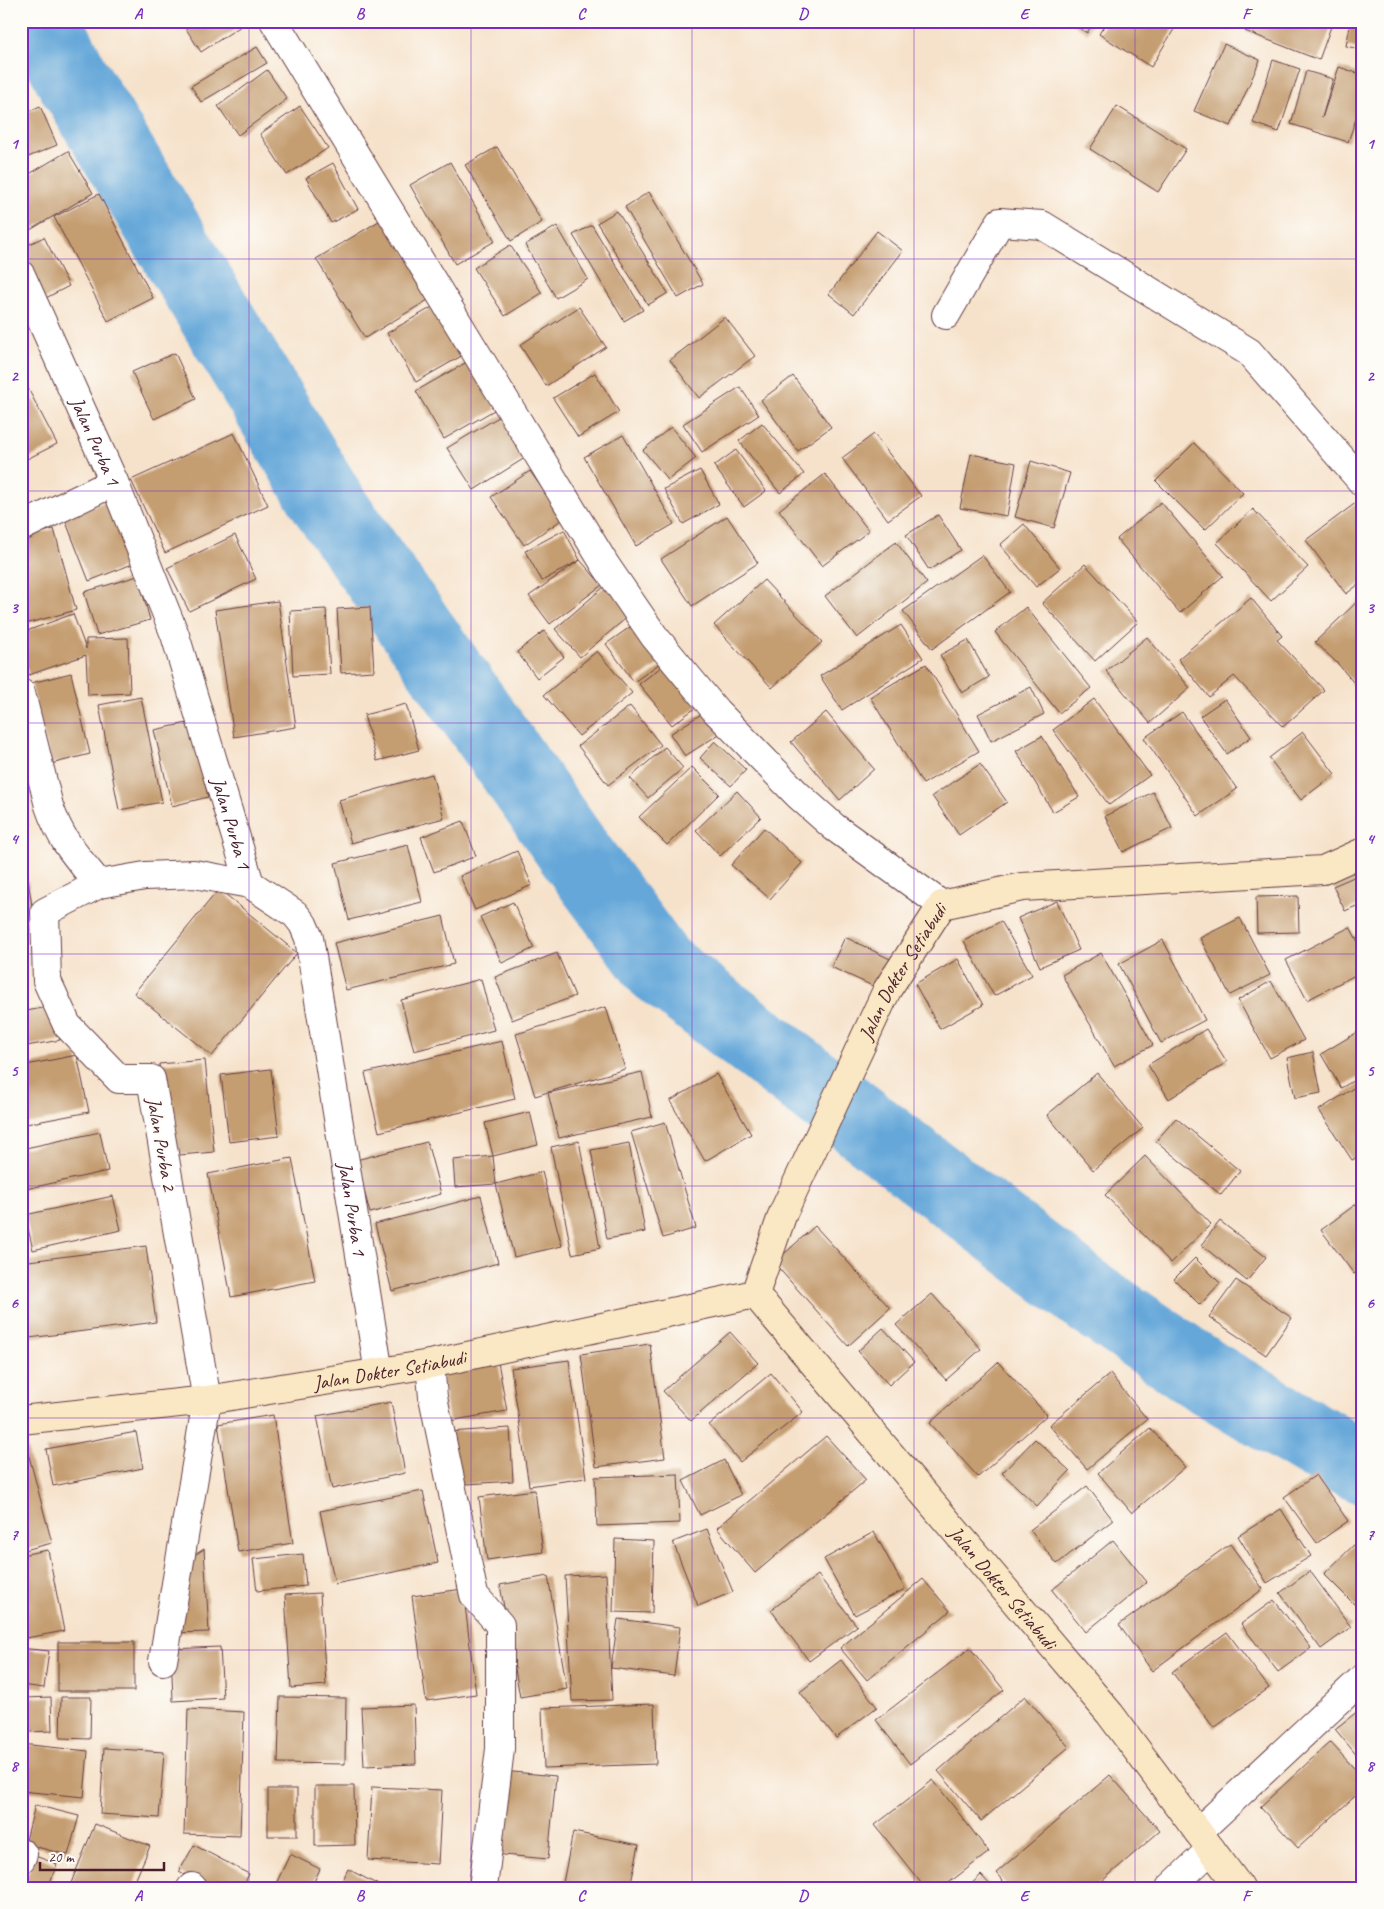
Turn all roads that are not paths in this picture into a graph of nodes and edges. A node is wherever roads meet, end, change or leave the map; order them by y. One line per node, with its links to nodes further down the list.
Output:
1 (274, 21): 11 (street)
2 (21, 275): 4 (street, Jalan Purba 1)
3 (946, 315): 5 (street)
4 (114, 482): 6 (street); 10 (street, Jalan Purba 1)
5 (1363, 483)
6 (21, 527)
7 (21, 693): 9 (street)
8 (1363, 852): 11 (street, Jalan Dokter Setiabudi)
9 (99, 884): 10 (street); 15 (street, Jalan Purba 2)
10 (250, 884): 14 (street, Jalan Purba 1)
11 (942, 905): 12 (street, Jalan Dokter Setiabudi)
12 (755, 1294): 13 (street, Jalan Dokter Setiabudi); 19 (street, Jalan Dokter Setiabudi)
13 (430, 1364): 14 (street, Jalan Dokter Setiabudi); 20 (street)
14 (379, 1373): 15 (street, Jalan Dokter Setiabudi)
15 (207, 1400): 16 (street, Jalan Dokter Setiabudi); 17 (street)
16 (21, 1420)
17 (163, 1661)
18 (1363, 1678): 19 (street)
19 (1204, 1841): 21 (street); 22 (street, Jalan Dokter Setiabudi)
20 (483, 1888)
21 (1170, 1888)
22 (1240, 1888)

